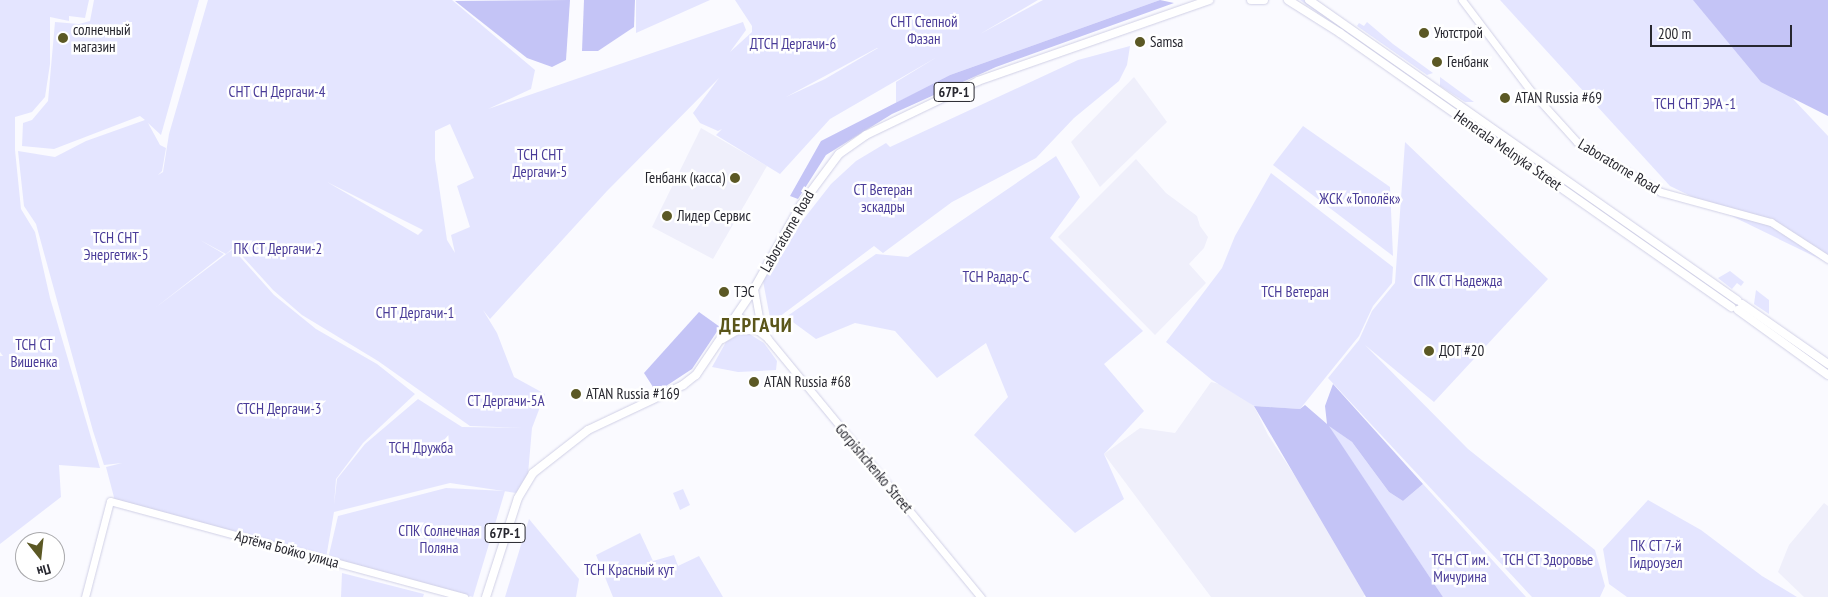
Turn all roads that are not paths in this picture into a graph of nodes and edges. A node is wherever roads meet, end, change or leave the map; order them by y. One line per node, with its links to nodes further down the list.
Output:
1 (1209, 0): 8 (main road, Laboratorne Road / 67Р-1)
2 (1251, 0): 3 (main road)
3 (1264, 0)
4 (1288, 0): 9 (main road, Henerala Melnyka Street)
5 (1309, 0): 9 (main road, Henerala Melnyka Street)
6 (1462, 0): 7 (main road, Laboratorne Road)
7 (1828, 259)
8 (754, 289): 10 (main road, Laboratorne Road / 67Р-1); 13 (main road, Gorpishchenko Street)
9 (1738, 305): 17 (main road, Henerala Melnyka Street); 18 (main road, Henerala Melnyka Street)
10 (742, 308): 11 (main road); 12 (main road, Laboratorne Road / 67Р-1)
11 (754, 314): 12 (main road); 13 (main road)
12 (740, 318): 14 (main road, Gorpishchenko Street); 15 (main road, Laboratorne Road / 67Р-1)
13 (760, 324): 16 (main road, Gorpishchenko Street)
14 (754, 330): 15 (main road); 16 (main road, Gorpishchenko Street)
15 (722, 339): 21 (main road, Laboratorne Road / 67Р-1)
16 (768, 339): 22 (main road, Gorpishchenko Street)
17 (1828, 364)
18 (1828, 375)
19 (85, 597): 20 (main road, Артёма Бойко улица)
20 (464, 597)
21 (486, 597)
22 (981, 597)

